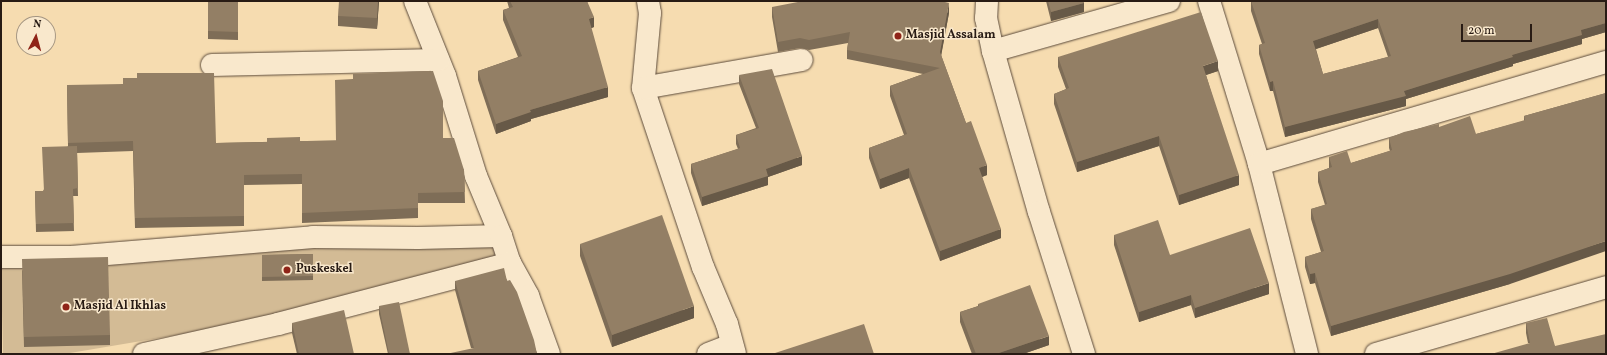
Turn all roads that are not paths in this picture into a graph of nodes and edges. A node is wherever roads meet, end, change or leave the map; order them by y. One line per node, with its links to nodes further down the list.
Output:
1 (415, 1): 7 (street)
2 (648, 1): 11 (street)
3 (986, 1): 6 (street)
4 (1169, 1): 6 (street)
5 (1209, 1): 12 (street)
6 (993, 51): 21 (street)
7 (438, 60): 10 (street); 13 (street)
8 (802, 60): 11 (street)
9 (1606, 62): 12 (street)
10 (212, 65)
11 (643, 88): 17 (street)
12 (1259, 164): 22 (street)
13 (501, 236): 14 (street); 15 (street)
14 (1, 256)
15 (510, 262): 18 (street); 19 (street)
16 (1606, 287): 23 (street)
17 (733, 350): 20 (street)
18 (144, 354)
19 (549, 354)
20 (708, 354)
21 (1084, 354)
22 (1307, 354)
23 (1376, 354)

